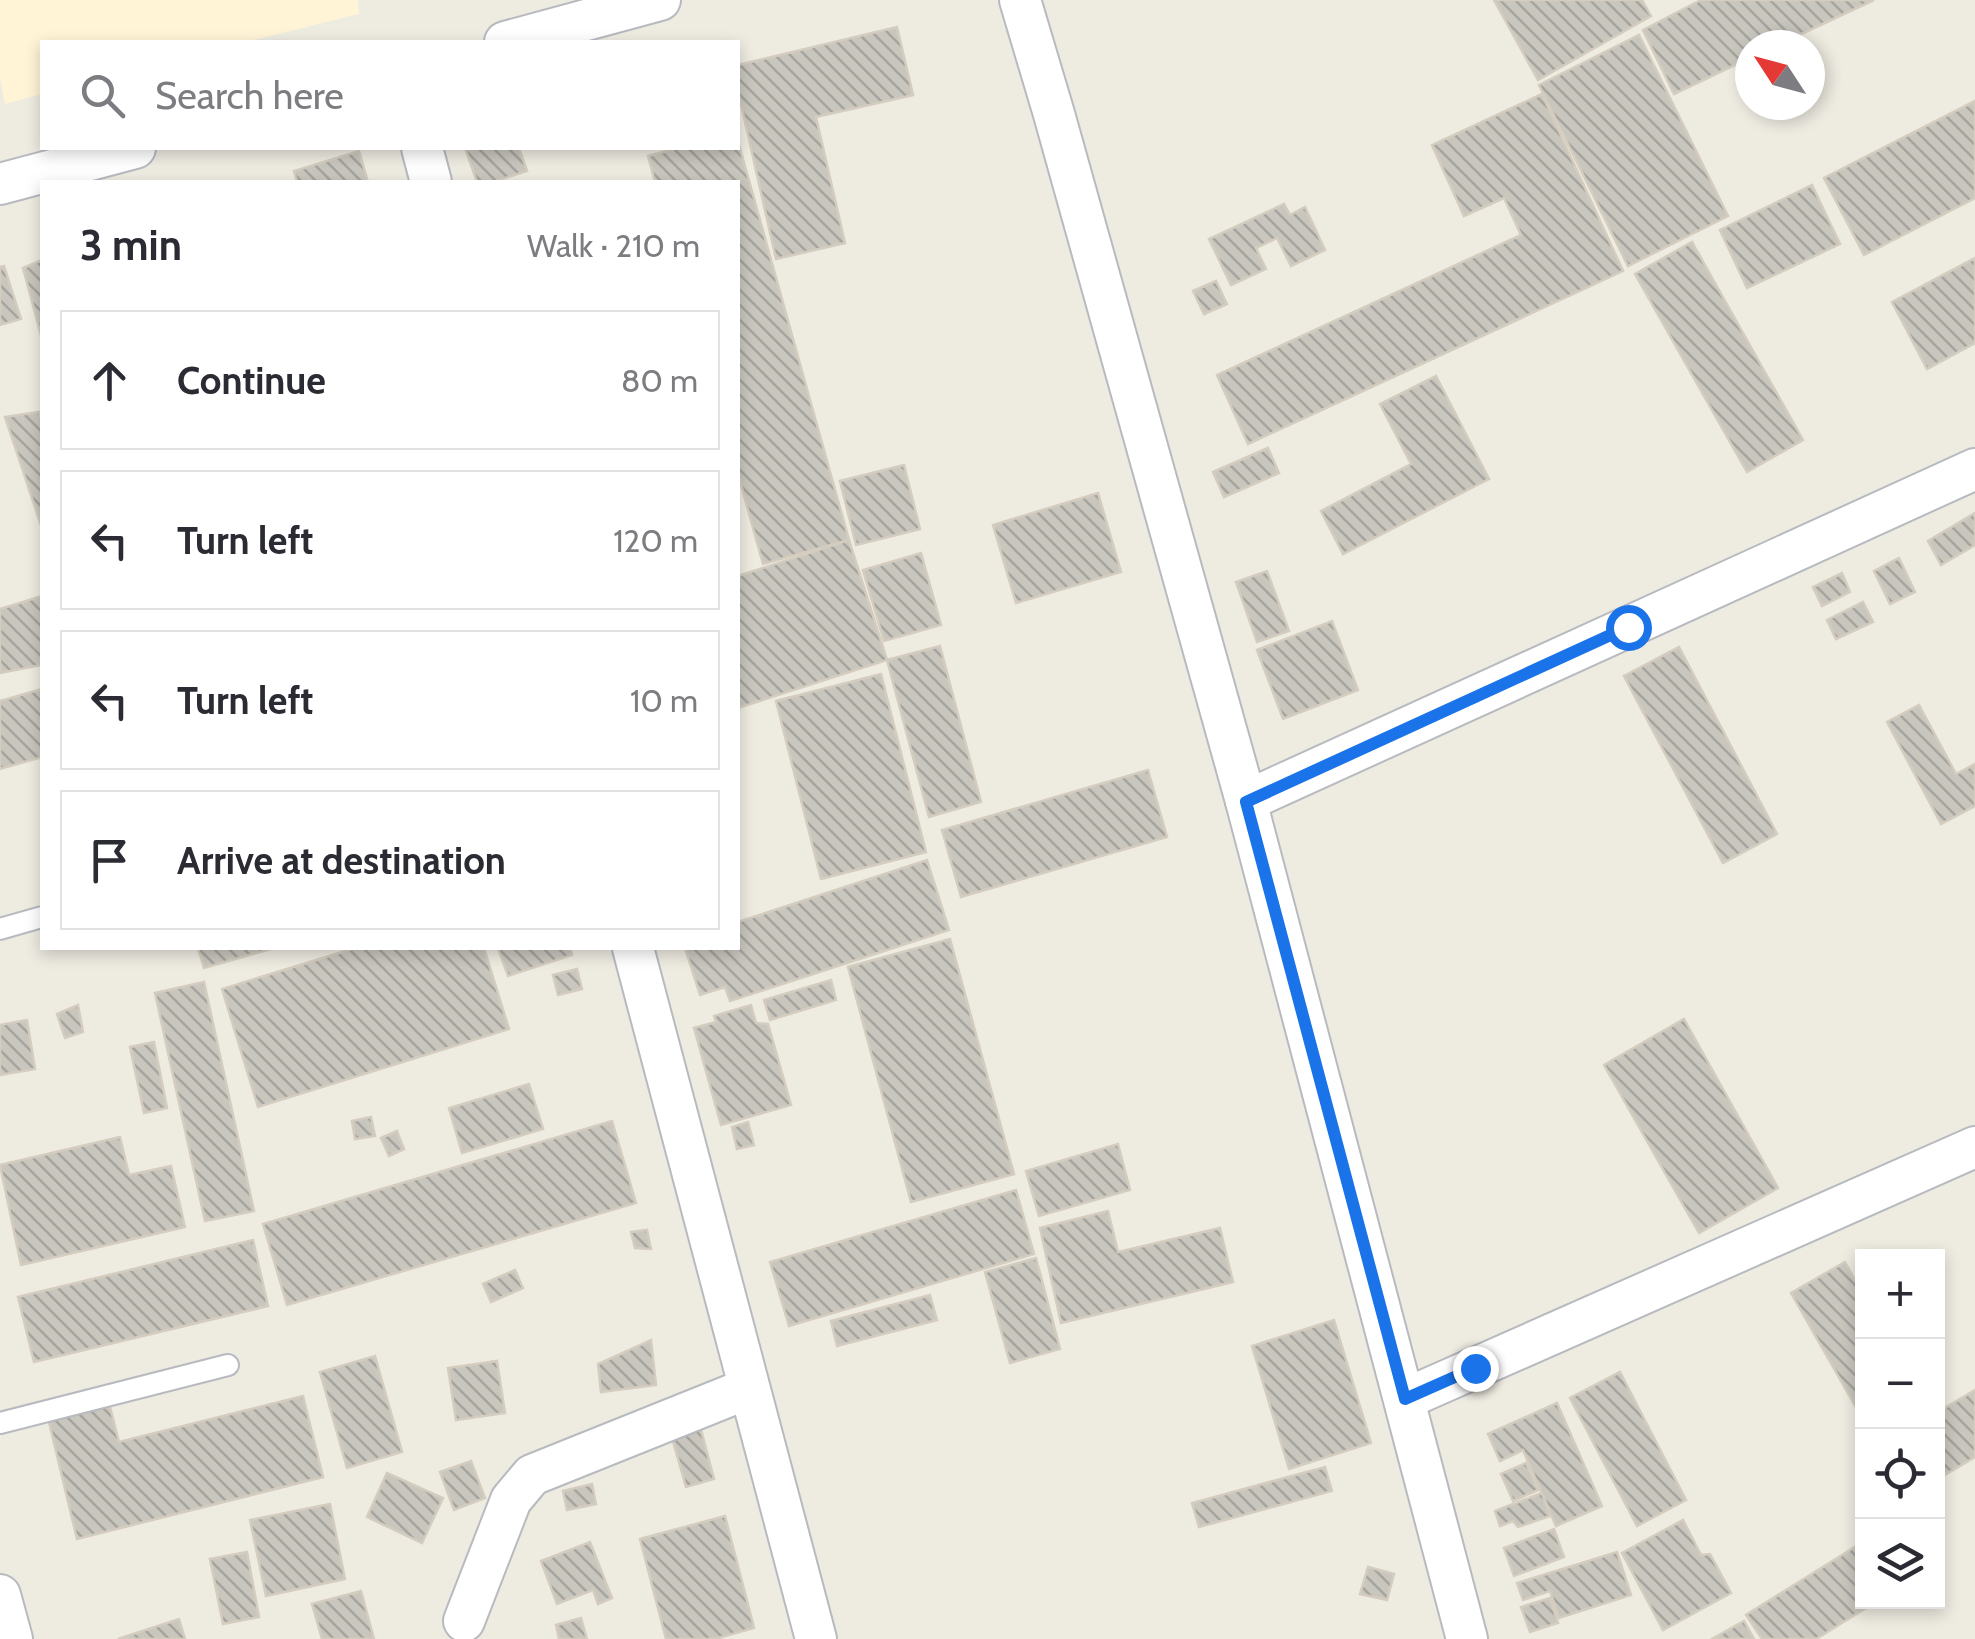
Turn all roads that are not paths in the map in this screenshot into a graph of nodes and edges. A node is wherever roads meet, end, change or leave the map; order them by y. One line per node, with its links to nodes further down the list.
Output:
1 (660, 0): 3 (street)
2 (1020, 0): 9 (street)
3 (512, 40)
4 (128, 150): 7 (street)
5 (423, 150): 6 (street)
6 (430, 180)
7 (0, 184)
8 (1975, 469): 9 (street)
9 (1246, 802): 16 (street)
10 (40, 918): 11 (lane)
11 (0, 929)
12 (634, 950): 15 (street)
13 (1971, 1157): 16 (street)
14 (228, 1365): 17 (lane)
15 (749, 1388): 19 (street); 21 (street)
16 (1405, 1399): 22 (street)
17 (0, 1422)
18 (0, 1595): 20 (street)
19 (464, 1621)
20 (12, 1639)
21 (816, 1639)
22 (1468, 1639)

